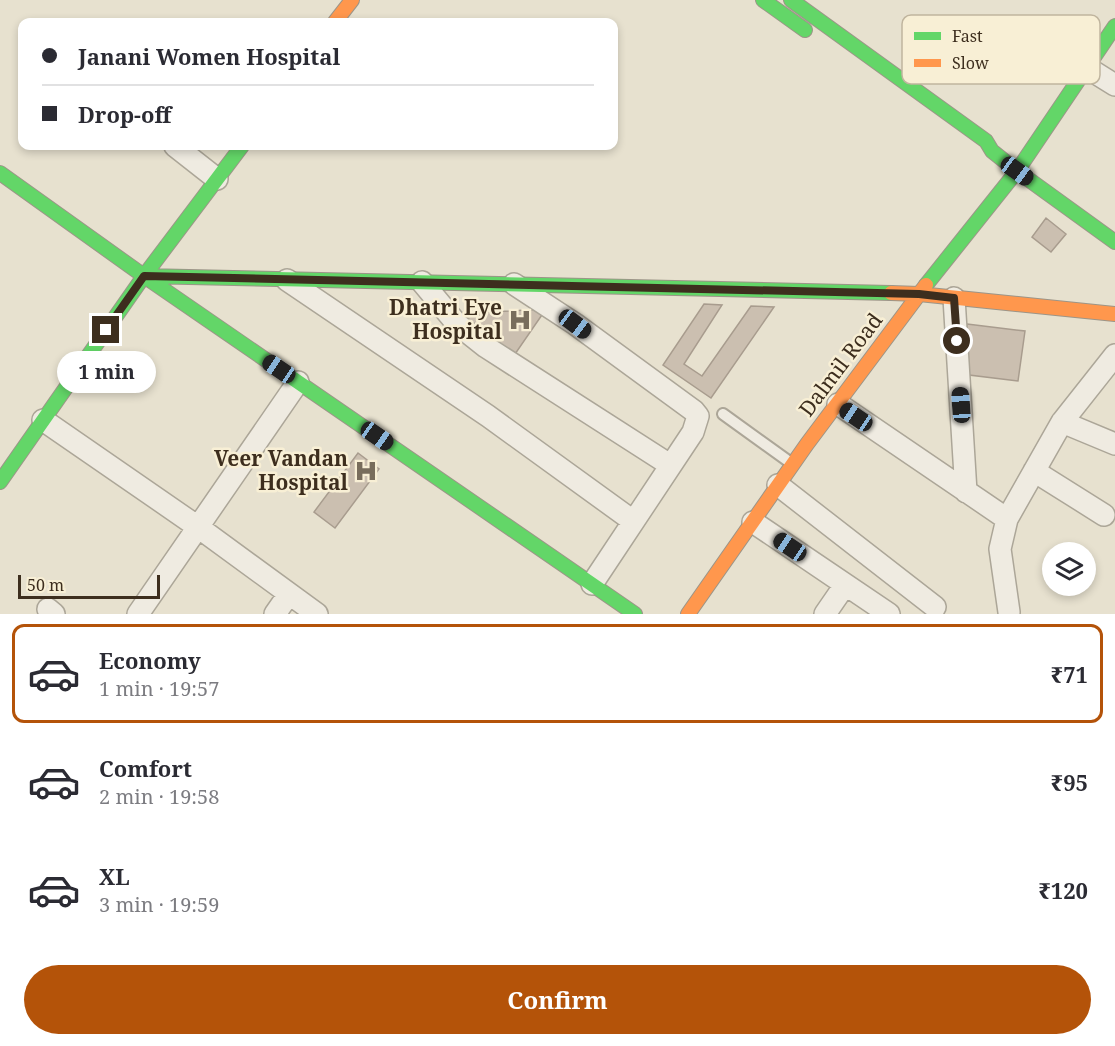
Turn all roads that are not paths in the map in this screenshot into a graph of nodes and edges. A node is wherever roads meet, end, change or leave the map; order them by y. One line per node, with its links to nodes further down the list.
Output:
1 (352, 0): 4 (main road)
2 (763, 0): 5 (main road)
3 (791, 0): 5 (main road)
4 (338, 18)
5 (828, 27): 13 (main road)
6 (1115, 27): 7 (main road, Dalmil Road)
7 (1100, 48)
8 (1100, 76): 10 (street)
9 (1075, 84): 13 (main road, Dalmil Road)
10 (1115, 85)
11 (180, 150): 14 (street)
12 (239, 150): 14 (main road)
13 (1017, 171): 16 (main road); 21 (main road, Dalmil Road)
14 (217, 178): 17 (main road)
15 (2, 179): 17 (main road)
16 (1115, 242)
17 (144, 276): 18 (main road); 25 (main road); 28 (main road)
18 (286, 279): 19 (main road); 39 (street)
19 (422, 282): 20 (main road); 32 (street)
20 (513, 284): 21 (main road); 32 (street)
21 (919, 294): 22 (main road); 26 (main road, Dalmil Road)
22 (954, 298): 23 (main road); 36 (street)
23 (1115, 314)
24 (1115, 355): 29 (street)
25 (298, 382): 41 (street); 42 (main road)
26 (838, 404): 31 (main road, Dalmil Road); 36 (street)
27 (723, 414): 31 (lane)
28 (43, 420): 34 (main road); 41 (street)
29 (1062, 422): 30 (street); 33 (street)
30 (1115, 444)
31 (793, 464): 35 (main road, Dalmil Road)
32 (670, 465): 39 (street)
33 (1034, 471): 37 (street); 38 (street)
34 (0, 482)
35 (778, 485): 40 (main road, Dalmil Road); 45 (street)
36 (966, 492): 38 (street)
37 (1104, 515)
38 (1007, 519): 46 (street)
39 (633, 521): 42 (street)
40 (753, 522): 43 (street); 51 (main road, Dalmil Road)
41 (198, 527): 44 (street); 47 (street)
42 (592, 584): 50 (main road)
43 (845, 585): 52 (street); 53 (street)
44 (289, 594): 48 (street); 49 (street)
45 (935, 607)
46 (1009, 612)
47 (138, 614)
48 (275, 614)
49 (317, 614)
50 (635, 614)
51 (688, 614)
52 (825, 614)
53 (889, 614)

